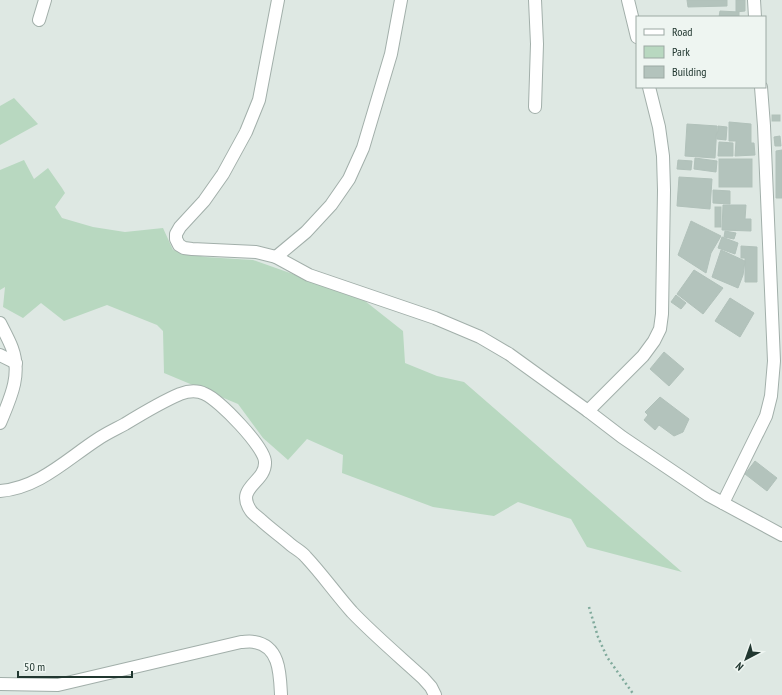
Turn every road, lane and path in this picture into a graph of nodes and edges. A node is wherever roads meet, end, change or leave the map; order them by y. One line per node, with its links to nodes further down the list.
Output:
1 (45, 0): 8 (street)
2 (278, 0): 13 (street)
3 (401, 0): 13 (street)
4 (535, 0): 12 (street)
5 (628, 0): 9 (street)
6 (754, 0): 7 (street)
7 (755, 16)
8 (39, 20)
9 (636, 33)
10 (649, 88): 17 (street)
11 (761, 88): 20 (street)
12 (535, 107)
13 (276, 258): 17 (street)
14 (0, 323): 16 (street)
15 (0, 355): 16 (street)
16 (16, 362): 18 (street)
17 (588, 411): 20 (street)
18 (0, 423)
19 (0, 491): 25 (street)
20 (723, 503): 21 (street)
21 (782, 534)
22 (589, 606): 26 (path)
23 (0, 684): 24 (street)
24 (281, 695)
25 (435, 695)
26 (634, 695)

